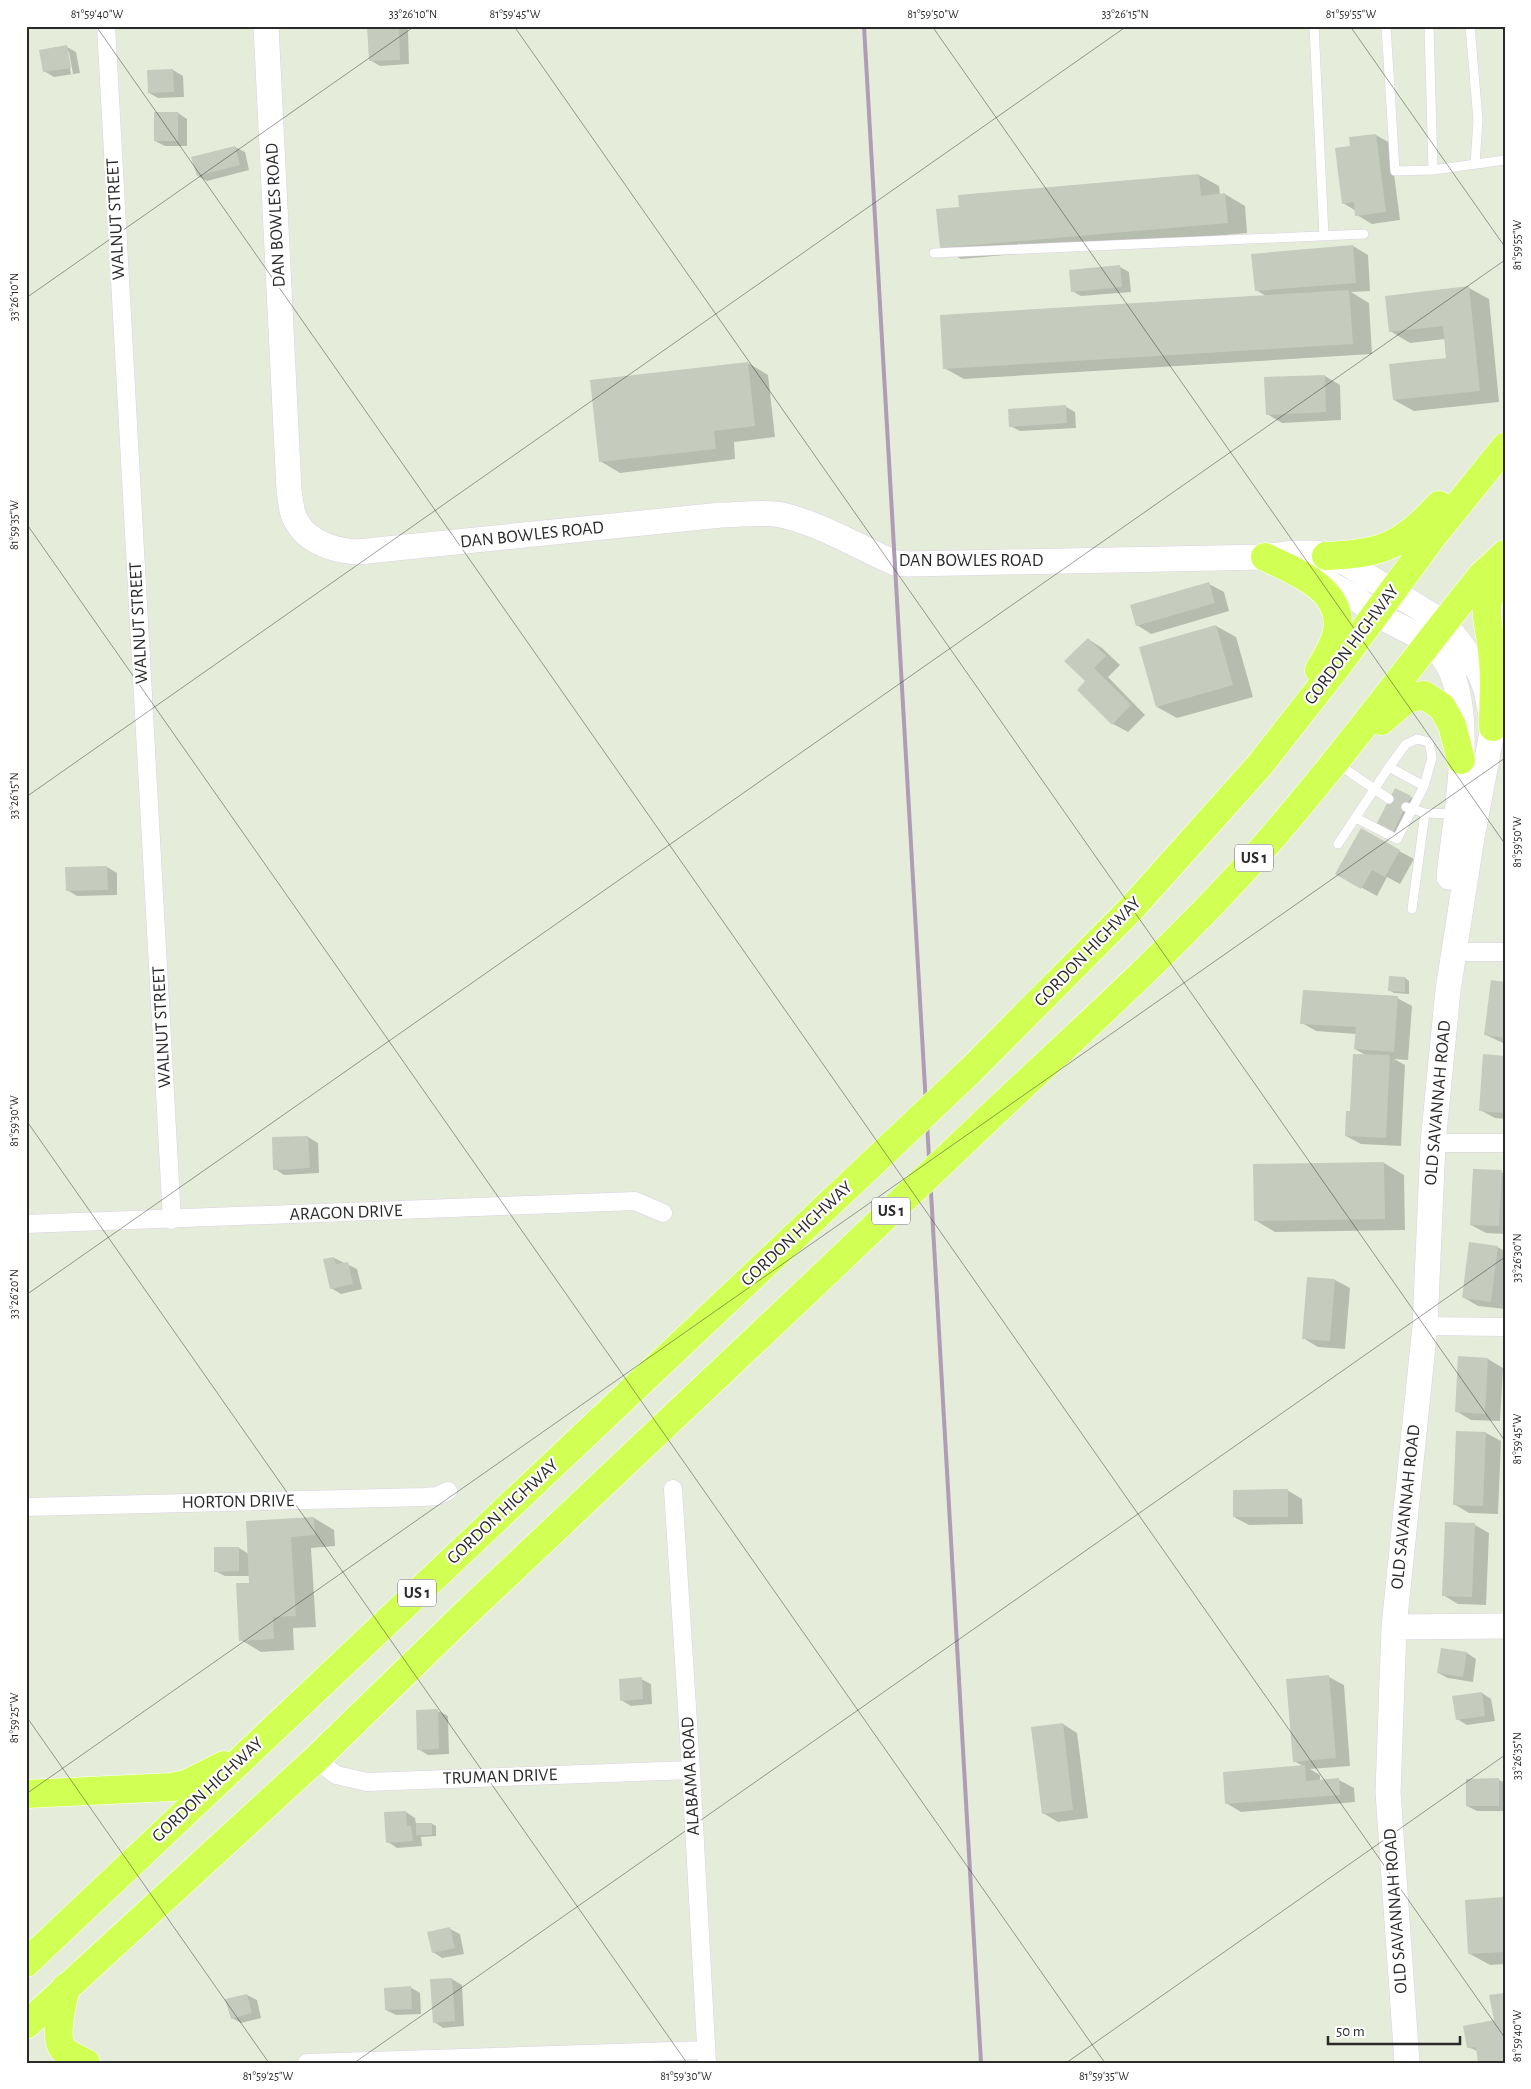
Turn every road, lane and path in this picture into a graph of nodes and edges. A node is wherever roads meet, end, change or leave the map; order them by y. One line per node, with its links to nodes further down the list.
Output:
1 (106, 26): 41 (street, WALNUT STREET)
2 (266, 26): 17 (street, DAN BOWLES ROAD)
3 (1314, 26): 11 (lane)
4 (1386, 26): 9 (lane)
5 (1429, 26): 9 (lane)
6 (1470, 26): 8 (lane)
7 (1505, 160): 8 (lane)
8 (1475, 164): 9 (lane)
9 (1433, 170)
10 (1364, 234): 11 (lane)
11 (1324, 236): 12 (lane)
12 (934, 253)
13 (1505, 424): 16 (highway)
14 (1505, 447): 19 (highway, GORDON HIGHWAY / US 1)
15 (1505, 554): 21 (highway, US 1)
16 (1326, 556): 17 (street, DAN BOWLES ROAD); 19 (street, DAN BOWLES ROAD)
17 (1265, 557): 20 (street, DAN BOWLES ROAD); 23 (highway)
18 (1505, 568): 22 (highway)
19 (1393, 591): 20 (highway, GORDON HIGHWAY / US 1); 21 (street, OLD SAVANNAH ROAD)
20 (1377, 614): 21 (street, OLD SAVANNAH ROAD); 23 (highway, GORDON HIGHWAY / US 1)
21 (1436, 632): 22 (street, OLD SAVANNAH ROAD); 24 (street, OLD SAVANNAH ROAD); 25 (highway, US 1)
22 (1493, 727): 36 (street, OLD SAVANNAH ROAD)
23 (1278, 741): 50 (highway, GORDON HIGHWAY / US 1, bridge)
24 (1461, 760): 25 (highway); 32 (street, OLD SAVANNAH ROAD)
25 (1335, 762): 28 (lane); 51 (highway, US 1, bridge)
26 (1389, 767): 27 (lane); 27 (lane); 28 (lane)
27 (1424, 786): 30 (lane)
28 (1374, 790): 29 (lane); 33 (lane)
29 (1389, 799)
30 (1409, 808): 31 (lane); 33 (lane)
31 (1424, 813): 32 (lane); 35 (lane)
32 (1457, 814): 36 (street, OLD SAVANNAH ROAD)
33 (1356, 818): 34 (lane)
34 (1338, 844)
35 (1412, 909)
36 (1453, 952): 37 (street); 38 (street, OLD SAVANNAH ROAD)
37 (1505, 952)
38 (1433, 1143): 39 (street); 43 (street, OLD SAVANNAH ROAD)
39 (1505, 1143)
40 (663, 1213): 41 (street, ARAGON DRIVE)
41 (172, 1220): 42 (street, ARAGON DRIVE)
42 (26, 1224)
43 (1425, 1326): 44 (street); 49 (street, OLD SAVANNAH ROAD)
44 (1505, 1326)
45 (673, 1489): 52 (street, ALABAMA ROAD)
46 (448, 1491): 47 (street, HORTON DRIVE)
47 (26, 1507)
48 (1505, 1626): 49 (street)
49 (1394, 1627): 60 (street, OLD SAVANNAH ROAD)
50 (244, 1757): 53 (highway); 54 (highway, GORDON HIGHWAY / US 1)
51 (316, 1759): 52 (street, TRUMAN DRIVE); 55 (highway, US 1)
52 (692, 1770): 57 (street, ALABAMA ROAD)
53 (26, 1794)
54 (26, 1962)
55 (66, 1987): 56 (highway, US 1); 58 (highway)
56 (26, 2025)
57 (706, 2056): 59 (street)
58 (86, 2063)
59 (307, 2063)
60 (1407, 2063)

